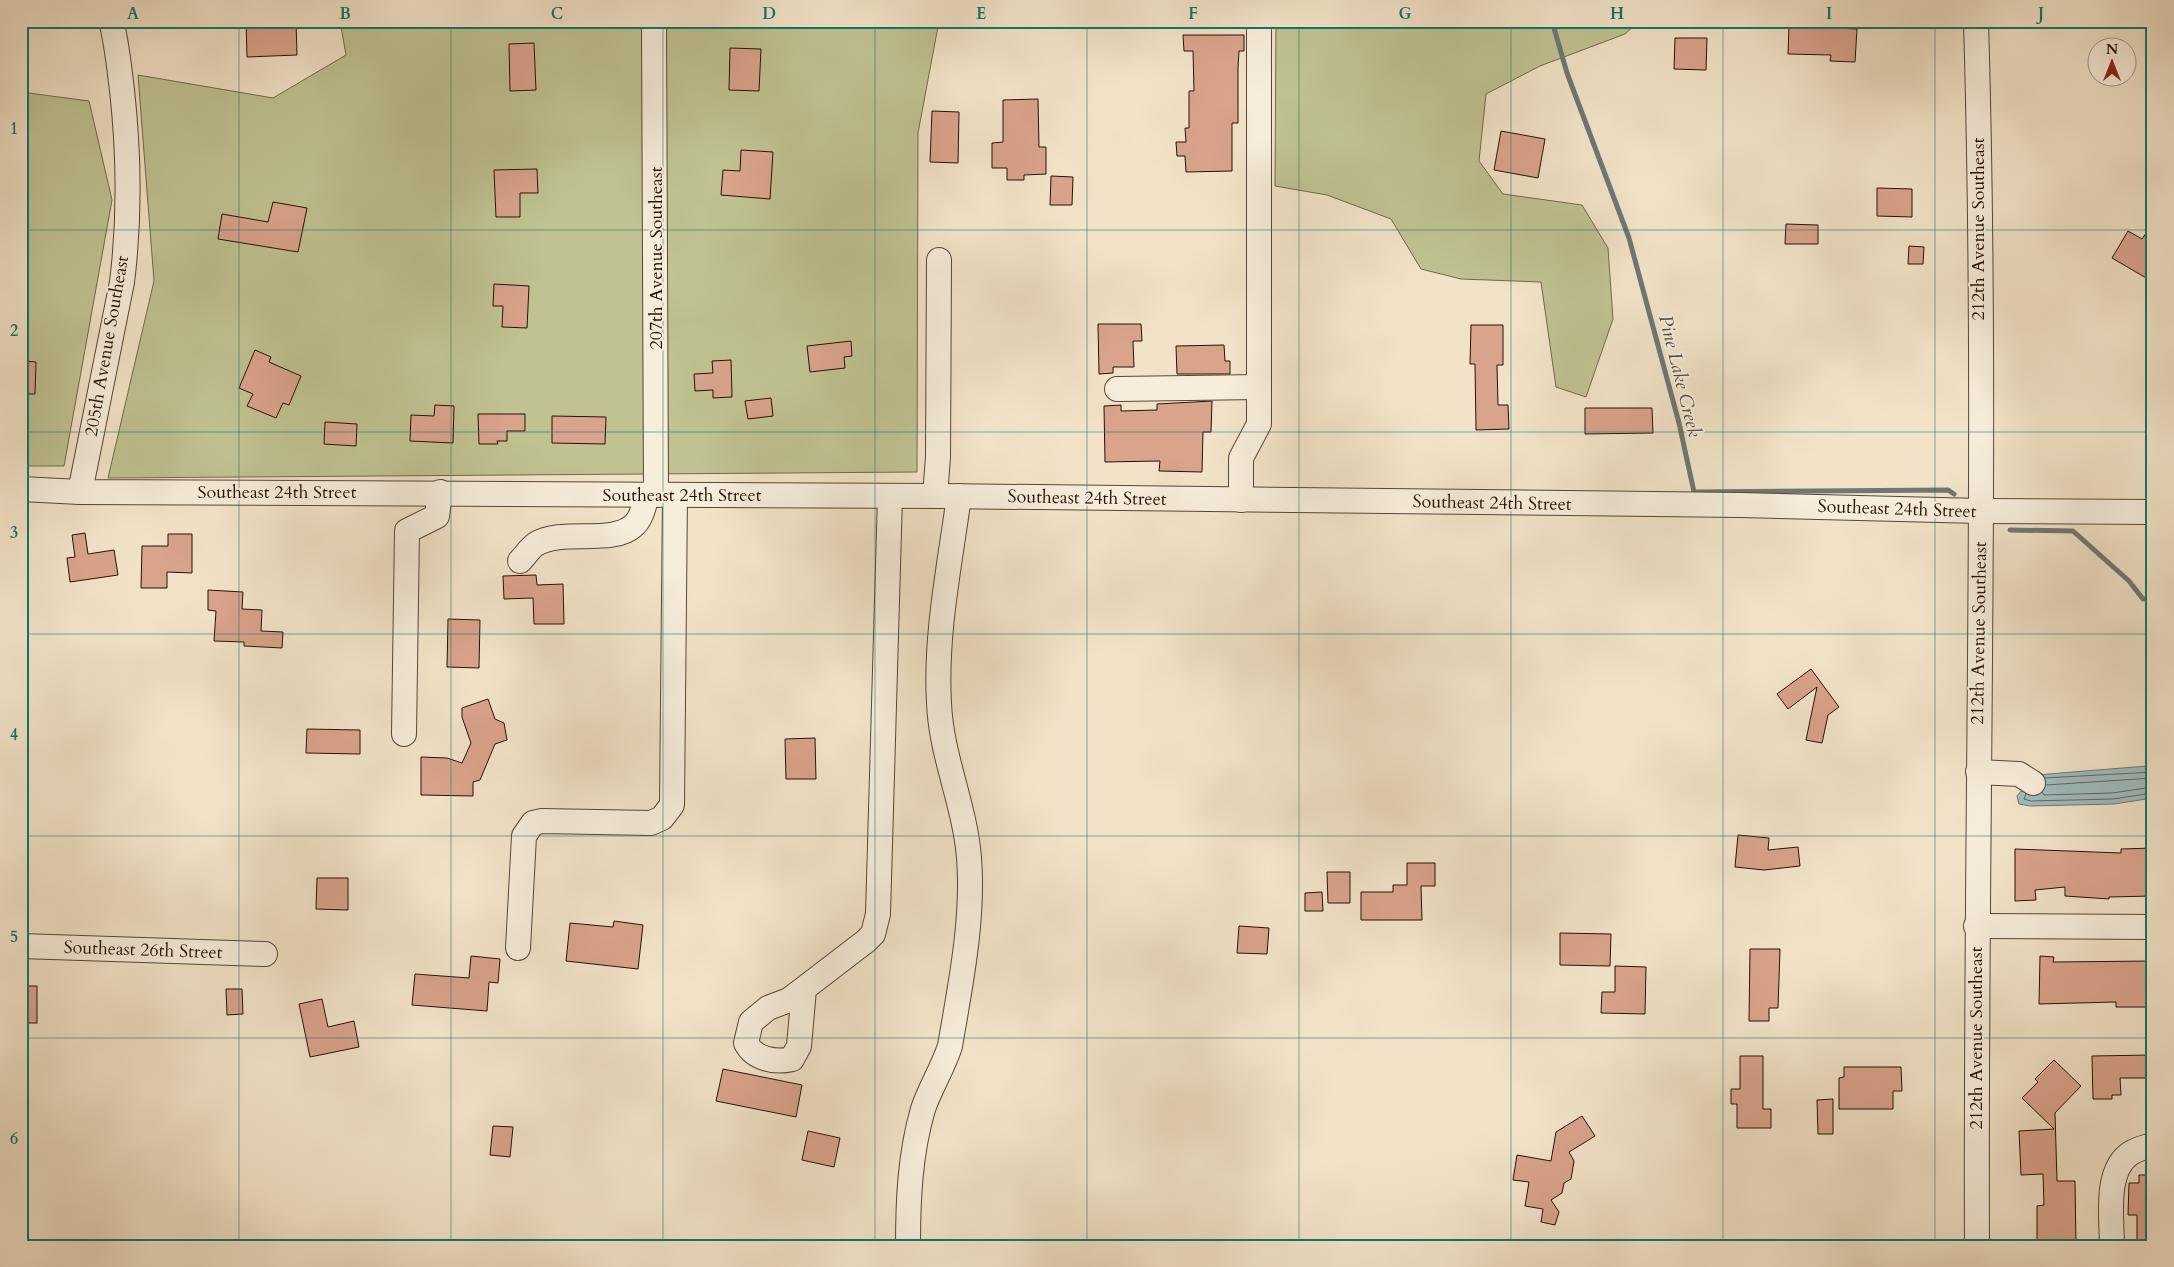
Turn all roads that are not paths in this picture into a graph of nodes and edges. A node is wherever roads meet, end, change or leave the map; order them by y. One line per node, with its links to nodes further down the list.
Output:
1 (111, 21): 9 (street, 205th Avenue Southeast)
2 (654, 21): 11 (street, 207th Avenue Southeast)
3 (1976, 21): 16 (street, 212th Avenue Southeast)
4 (1259, 31): 6 (street)
5 (939, 260): 13 (street)
6 (1259, 387): 7 (street); 15 (street)
7 (1117, 389)
8 (21, 489): 9 (street, Southeast 24th Street)
9 (80, 492): 10 (street, Southeast 24th Street)
10 (440, 492): 11 (street, Southeast 24th Street); 19 (street)
11 (660, 495): 12 (street, Southeast 24th Street); 18 (street); 25 (street, 207th Avenue Southeast)
12 (890, 496): 13 (street, Southeast 24th Street); 27 (street)
13 (935, 496): 14 (street, Southeast 24th Street)
14 (959, 496): 15 (street, Southeast 24th Street); 29 (street)
15 (1242, 500): 16 (street, Southeast 24th Street)
16 (1980, 511): 17 (street, Southeast 24th Street); 20 (street, 212th Avenue Southeast)
17 (2153, 512)
18 (520, 561)
19 (404, 734)
20 (1978, 772): 21 (street); 22 (street, 212th Avenue Southeast)
21 (2033, 782)
22 (1976, 926): 23 (street); 30 (street, 212th Avenue Southeast)
23 (2153, 927)
24 (21, 946): 26 (street, Southeast 26th Street)
25 (518, 948)
26 (265, 954)
27 (804, 989)
28 (2153, 1146): 31 (street)
29 (908, 1246)
30 (1977, 1246)
31 (2112, 1246)

